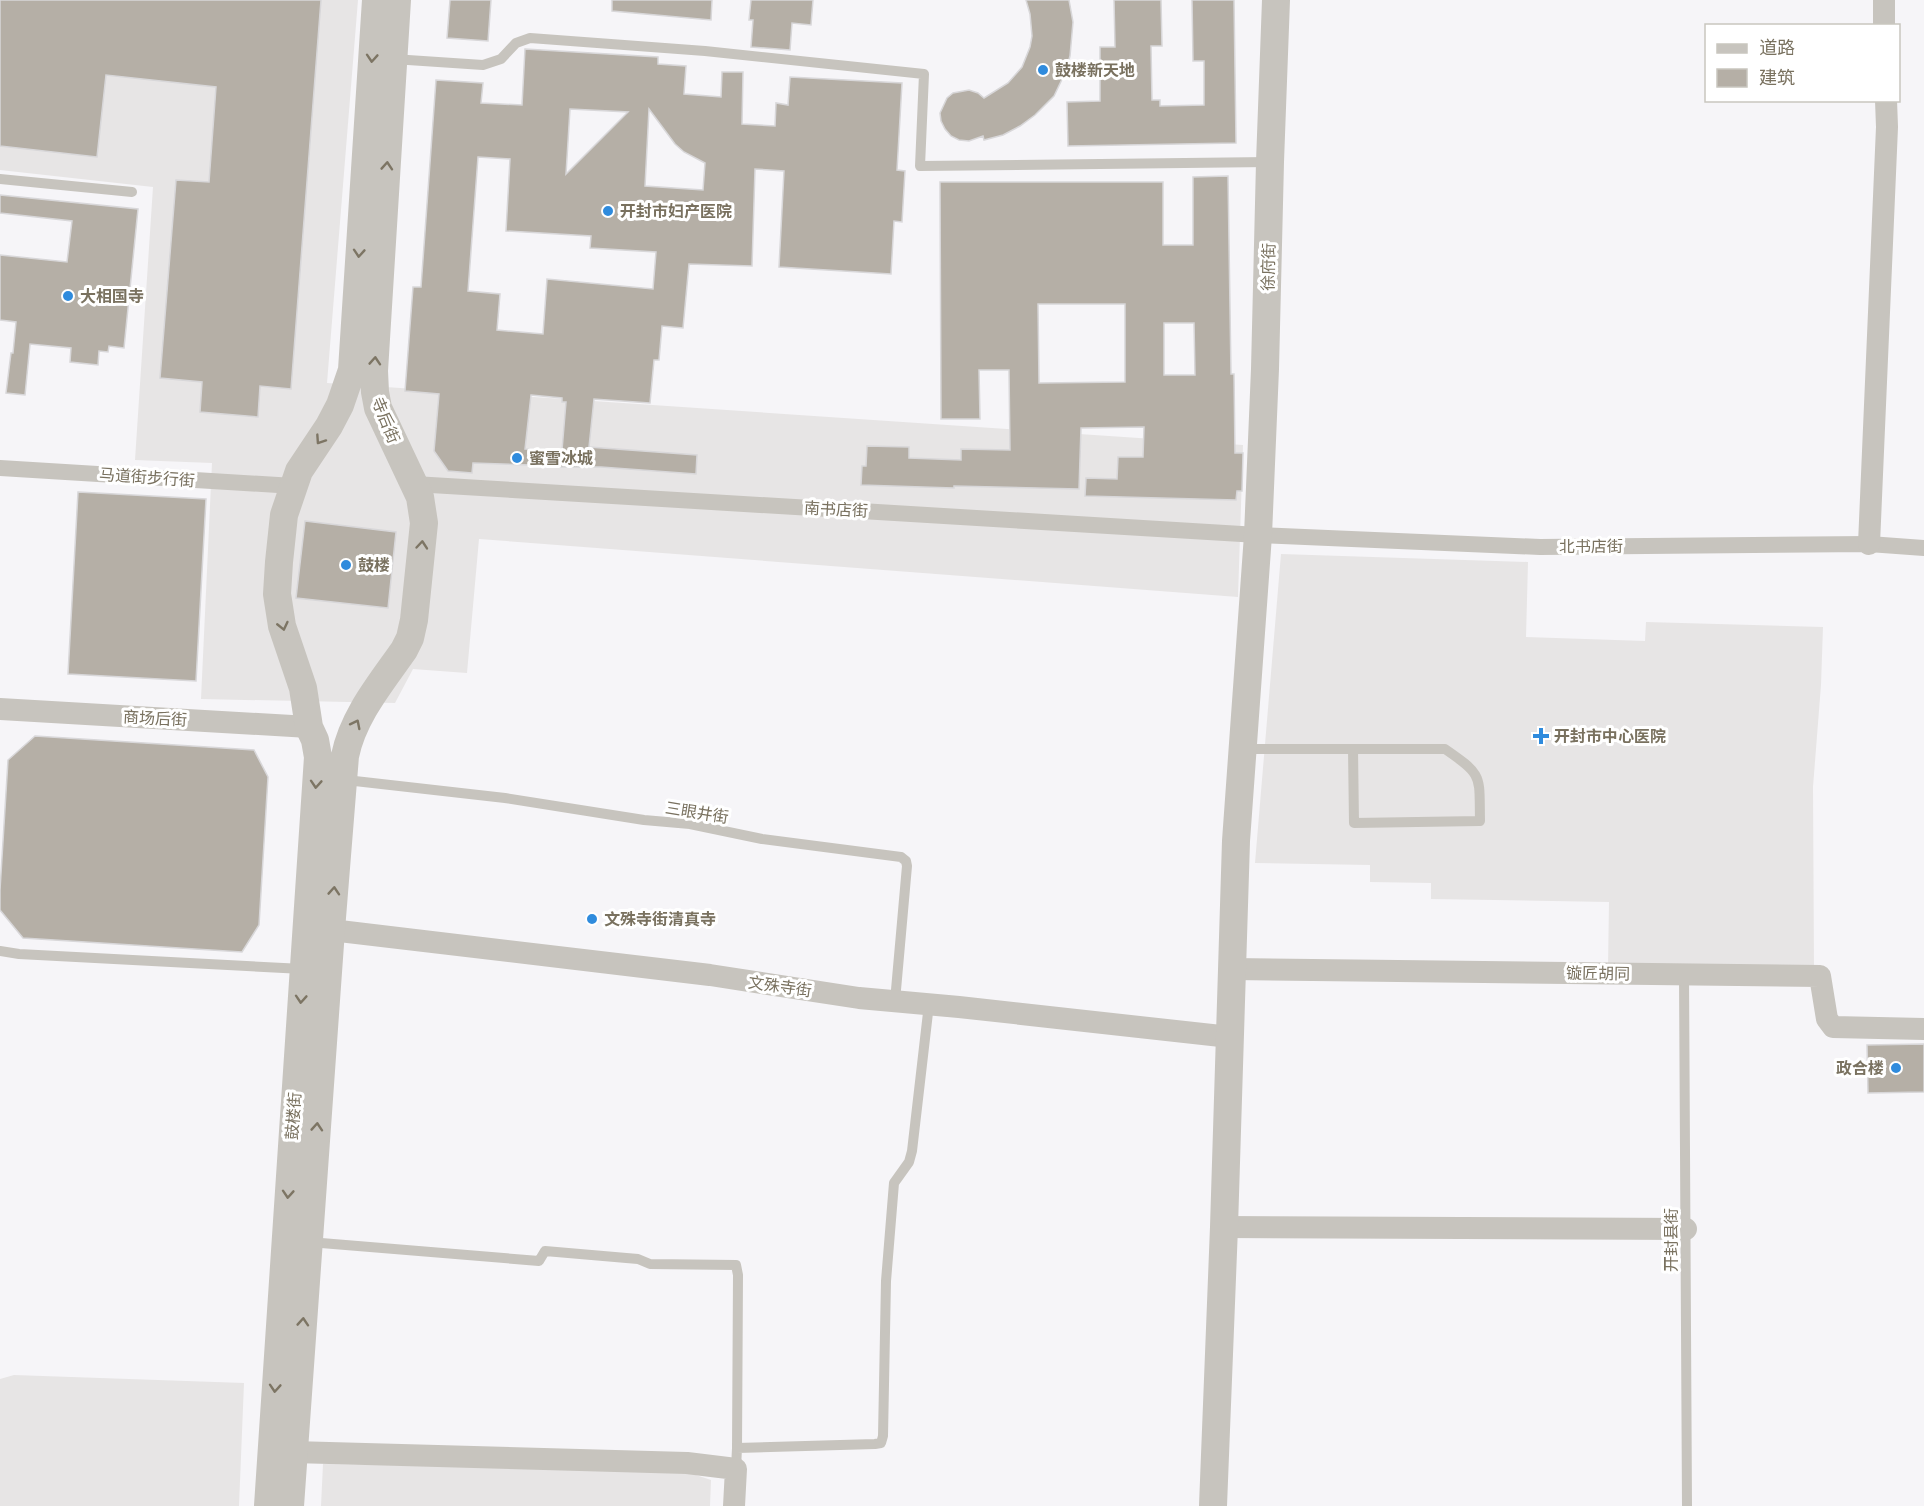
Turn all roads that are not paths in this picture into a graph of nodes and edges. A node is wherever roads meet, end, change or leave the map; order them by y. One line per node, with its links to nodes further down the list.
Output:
1 (376, 0): 13 (street, one-way to 13)
2 (397, 0): 6 (street, 寺后街)
3 (1276, 0): 8 (street, 徐府街)
4 (1884, 0): 5 (street)
5 (1884, 24)
6 (393, 59): 8 (lane); 12 (street, 寺后街, one-way to 6)
7 (1886, 102): 15 (street)
8 (1270, 162): 14 (street, 徐府街)
9 (0, 179): 10 (lane)
10 (132, 192)
11 (0, 468): 13 (street, 马道街步行街)
12 (414, 484): 14 (street, 南书店街); 21 (street, 寺后街, one-way to 12)
13 (294, 486): 18 (street, one-way to 18)
14 (1258, 535): 15 (street, 北书店街); 19 (street, 徐府街)
15 (1869, 544): 16 (street, 北书店街)
16 (1924, 548)
17 (0, 709): 18 (street, 商场后街)
18 (309, 727): 24 (street, 鼓楼街, one-way to 24)
19 (1243, 749): 20 (lane); 25 (street, 徐府街)
20 (1353, 749): 20 (lane)
21 (342, 780): 22 (street, 鼓楼街, one-way to 21); 27 (lane, 三眼井街)
22 (331, 930): 27 (street, 文殊寺街); 33 (street, 鼓楼街, one-way to 22)
23 (0, 951): 24 (lane)
24 (303, 969): 36 (street, 鼓楼街, one-way to 36)
25 (1232, 969): 26 (street, 镟匠胡同); 30 (street, 徐府街)
26 (1684, 974): 29 (street, 镟匠胡同); 32 (lane, 开封县街)
27 (895, 1001): 28 (street, 文殊寺街)
28 (929, 1004): 30 (street, 文殊寺街); 35 (lane)
29 (1924, 1029)
30 (1230, 1037): 31 (street, 徐府街)
31 (1224, 1227): 32 (street); 39 (street, 徐府街)
32 (1686, 1229): 40 (lane, 开封县街)
33 (308, 1242): 34 (street, 鼓楼街, one-way to 33); 35 (lane)
34 (293, 1452): 35 (street); 37 (street, 鼓楼街)
35 (736, 1459): 38 (street)
36 (268, 1506)
37 (290, 1506)
38 (734, 1506)
39 (1213, 1506)
40 (1687, 1506)

